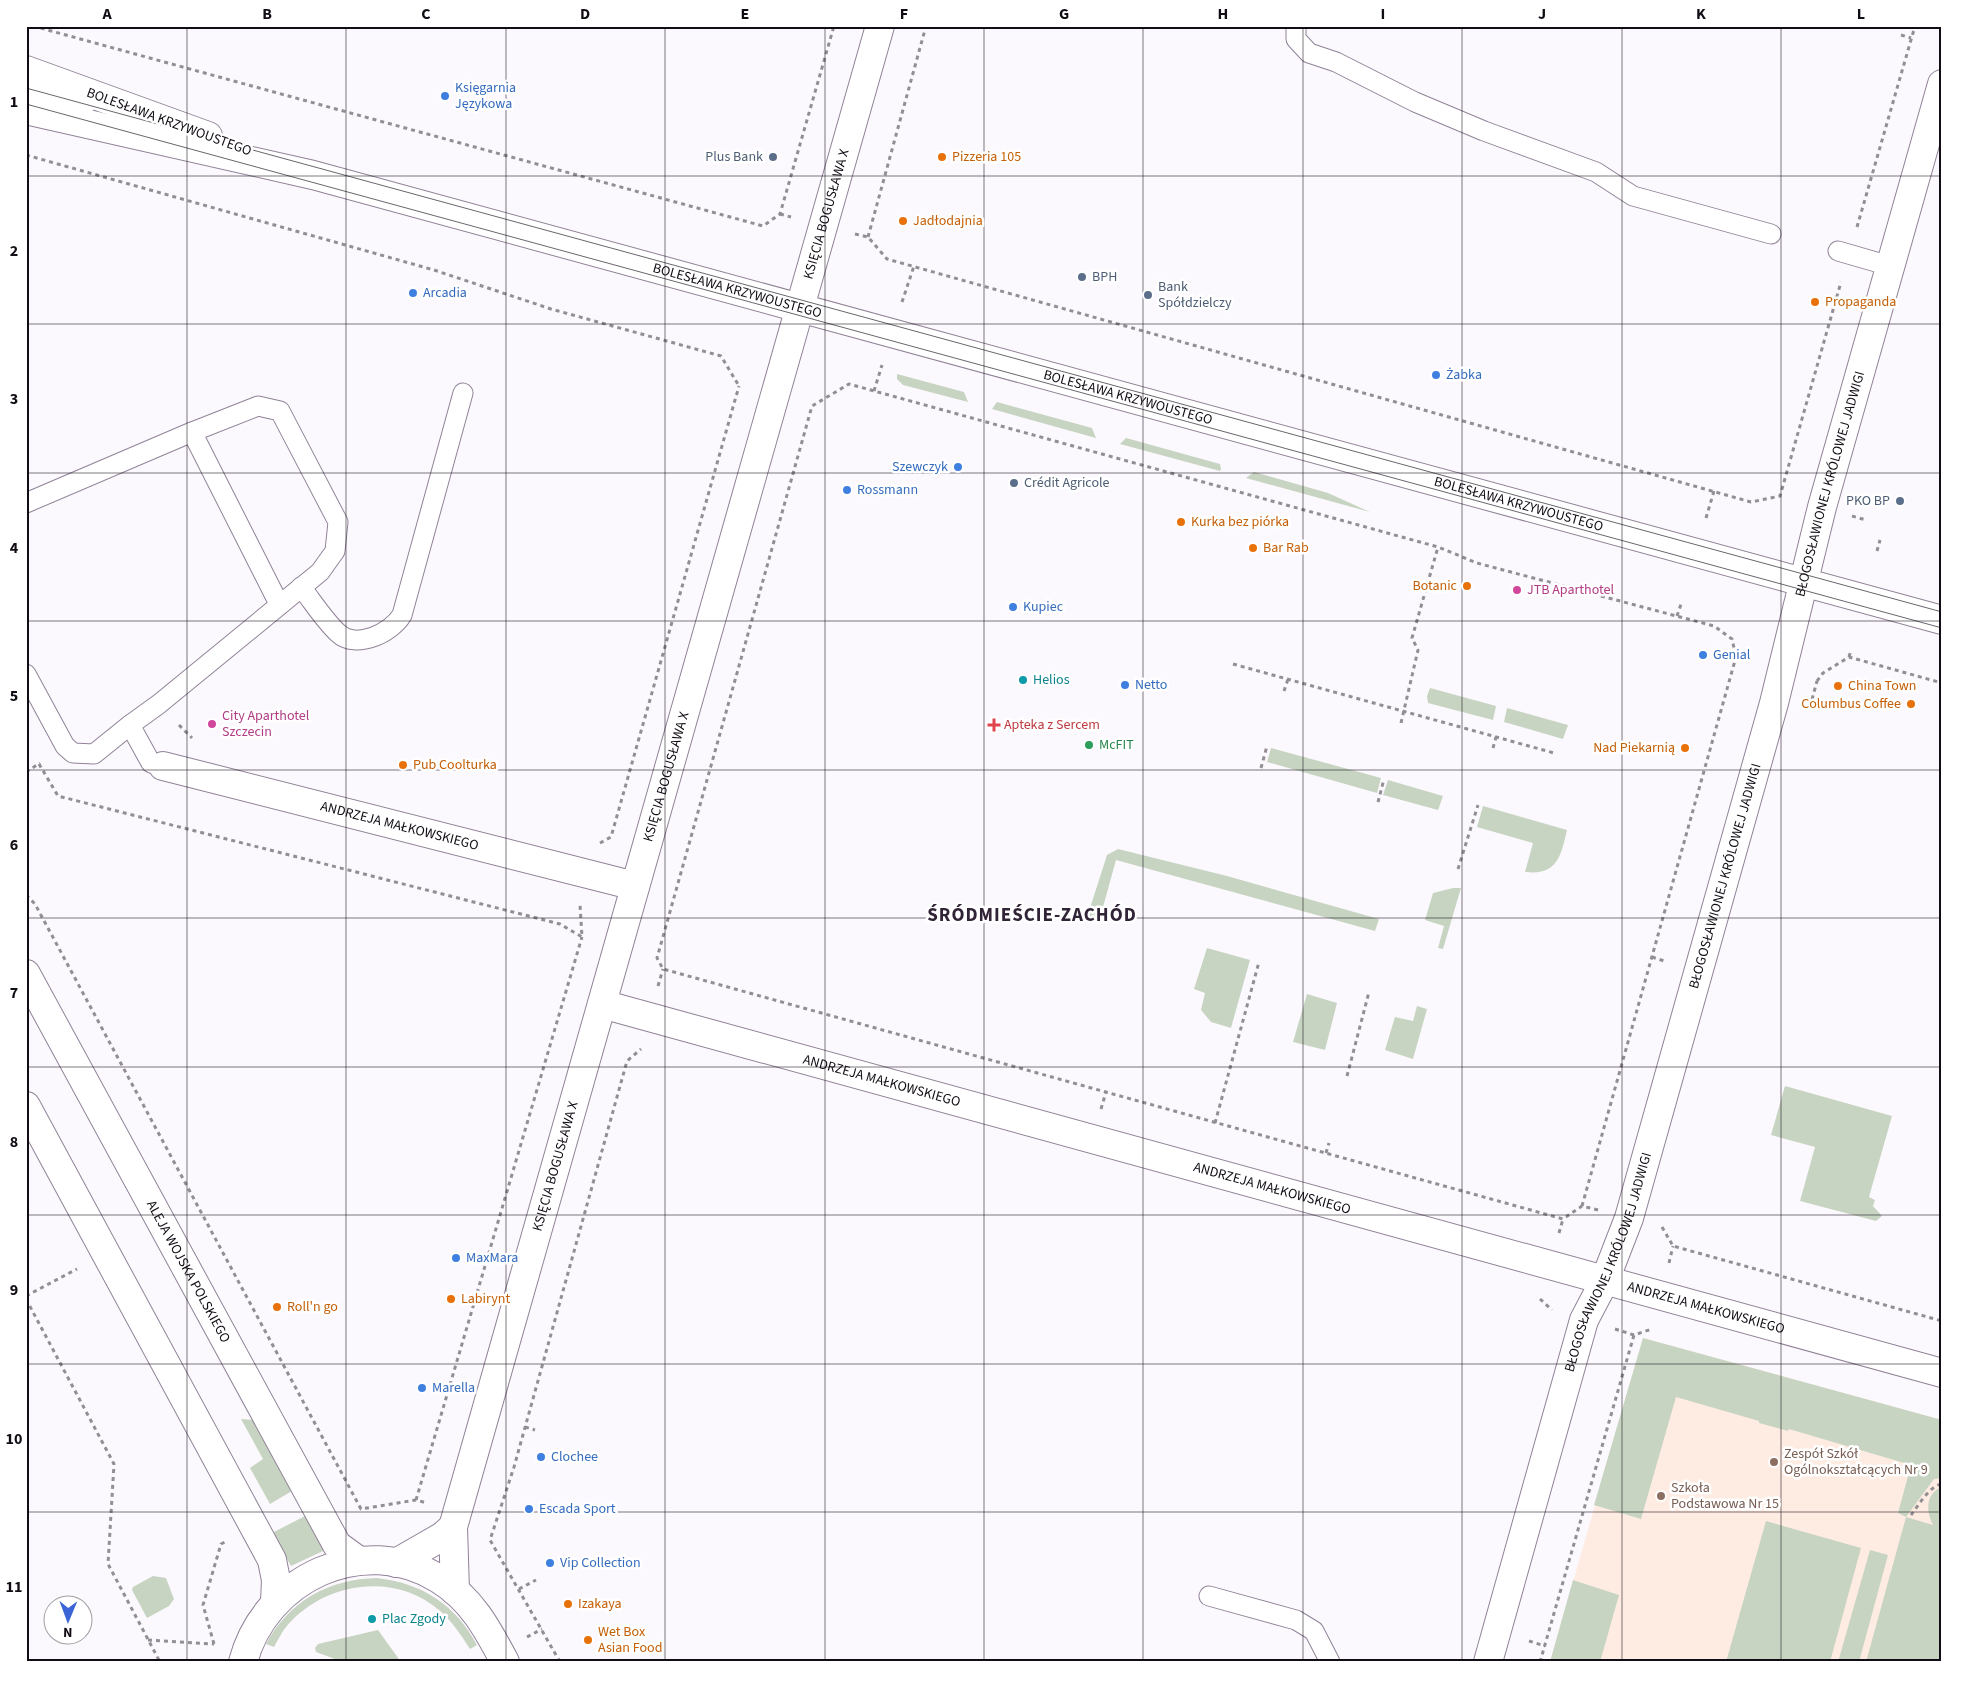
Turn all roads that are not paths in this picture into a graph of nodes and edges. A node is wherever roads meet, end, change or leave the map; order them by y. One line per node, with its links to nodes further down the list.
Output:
1 (880, 26): 14 (street, KSIĘCIA BOGUSŁAWA X)
2 (1296, 26): 11 (lane)
3 (26, 70): 9 (street, BOLESŁAWA KRZYWOUSTEGO)
4 (1942, 84): 13 (street, BŁOGOSŁAWIONEJ KRÓLOWEJ JADWIGI)
5 (26, 88): 9 (lane)
6 (26, 104): 8 (lane)
7 (26, 110): 8 (street, BOLESŁAWA KRZYWOUSTEGO)
8 (138, 135): 10 (street, BOLESŁAWA KRZYWOUSTEGO)
9 (222, 142): 10 (street, BOLESŁAWA KRZYWOUSTEGO)
10 (312, 175): 14 (street, BOLESŁAWA KRZYWOUSTEGO)
11 (1770, 234)
12 (1843, 253): 13 (lane)
13 (1890, 266): 18 (street, BŁOGOSŁAWIONEJ KRÓLOWEJ JADWIGI)
14 (799, 308): 18 (street, BOLESŁAWA KRZYWOUSTEGO); 25 (street, KSIĘCIA BOGUSŁAWA X)
15 (463, 394): 19 (lane)
16 (192, 432): 17 (lane); 19 (lane); 20 (lane)
17 (26, 503)
18 (1804, 583): 21 (street, BOLESŁAWA KRZYWOUSTEGO); 29 (street, BŁOGOSŁAWIONEJ KRÓLOWEJ JADWIGI)
19 (301, 587): 20 (lane)
20 (279, 604): 23 (lane)
21 (1942, 620)
22 (26, 674): 23 (lane)
23 (130, 725): 24 (lane)
24 (163, 766): 25 (street, ANDRZEJA MAŁKOWSKIEGO)
25 (635, 886): 27 (street, KSIĘCIA BOGUSŁAWA X)
26 (26, 974): 32 (street, ALEJA WOJSKA POLSKIEGO)
27 (602, 1004): 29 (street, ANDRZEJA MAŁKOWSKIEGO); 31 (street, KSIĘCIA BOGUSŁAWA X)
28 (26, 1106): 36 (street)
29 (1605, 1280): 30 (street, ANDRZEJA MAŁKOWSKIEGO); 40 (street, BŁOGOSŁAWIONEJ KRÓLOWEJ JADWIGI)
30 (1942, 1373)
31 (453, 1527): 33 (street); 34 (street, KSIĘCIA BOGUSŁAWA X)
32 (359, 1561): 33 (street); 36 (street)
33 (396, 1562): 34 (street)
34 (455, 1590): 38 (street)
35 (1209, 1596): 39 (lane)
36 (275, 1602): 37 (street)
37 (243, 1662)
38 (505, 1662)
39 (1330, 1662)
40 (1488, 1662)

